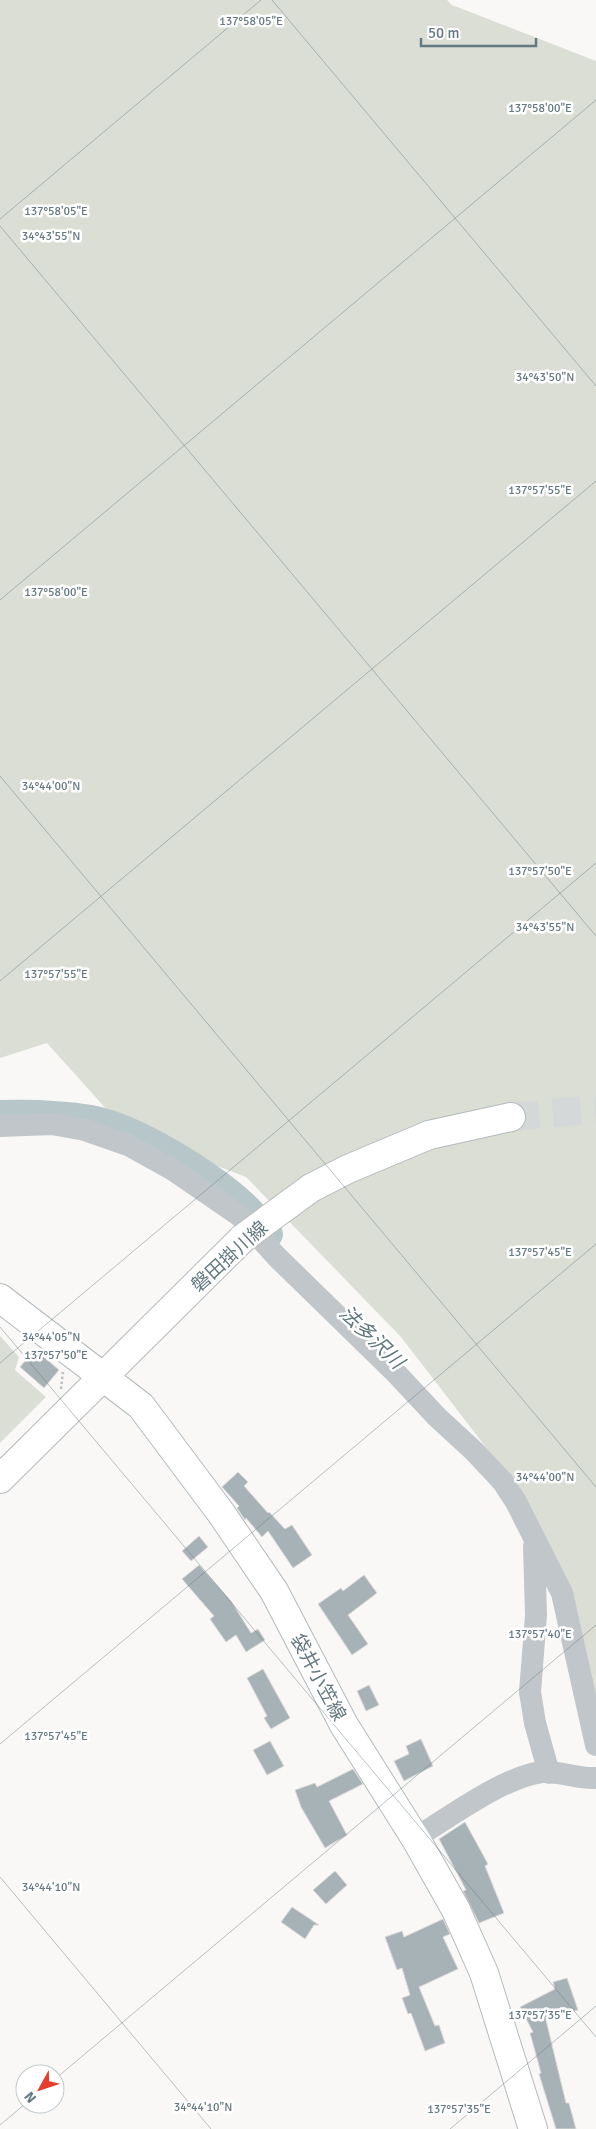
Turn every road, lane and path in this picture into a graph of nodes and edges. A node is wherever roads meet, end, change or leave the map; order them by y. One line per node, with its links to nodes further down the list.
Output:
1 (511, 1117): 5 (main road, 磐田掛川線, bridge)
2 (0, 1126): 8 (street)
3 (0, 1298): 5 (main road, 袋井小笠線)
4 (62, 1366): 6 (path)
5 (102, 1376): 7 (main road, 磐田掛川線); 14 (main road, 袋井小笠線)
6 (59, 1394)
7 (0, 1479)
8 (534, 1541): 9 (street); 10 (street)
9 (564, 1602): 10 (street); 11 (street)
10 (535, 1622): 12 (street)
11 (596, 1745)
12 (549, 1773): 13 (street); 14 (street)
13 (595, 1780)
14 (415, 1838): 15 (main road, 袋井小笠線)
15 (533, 2129)

